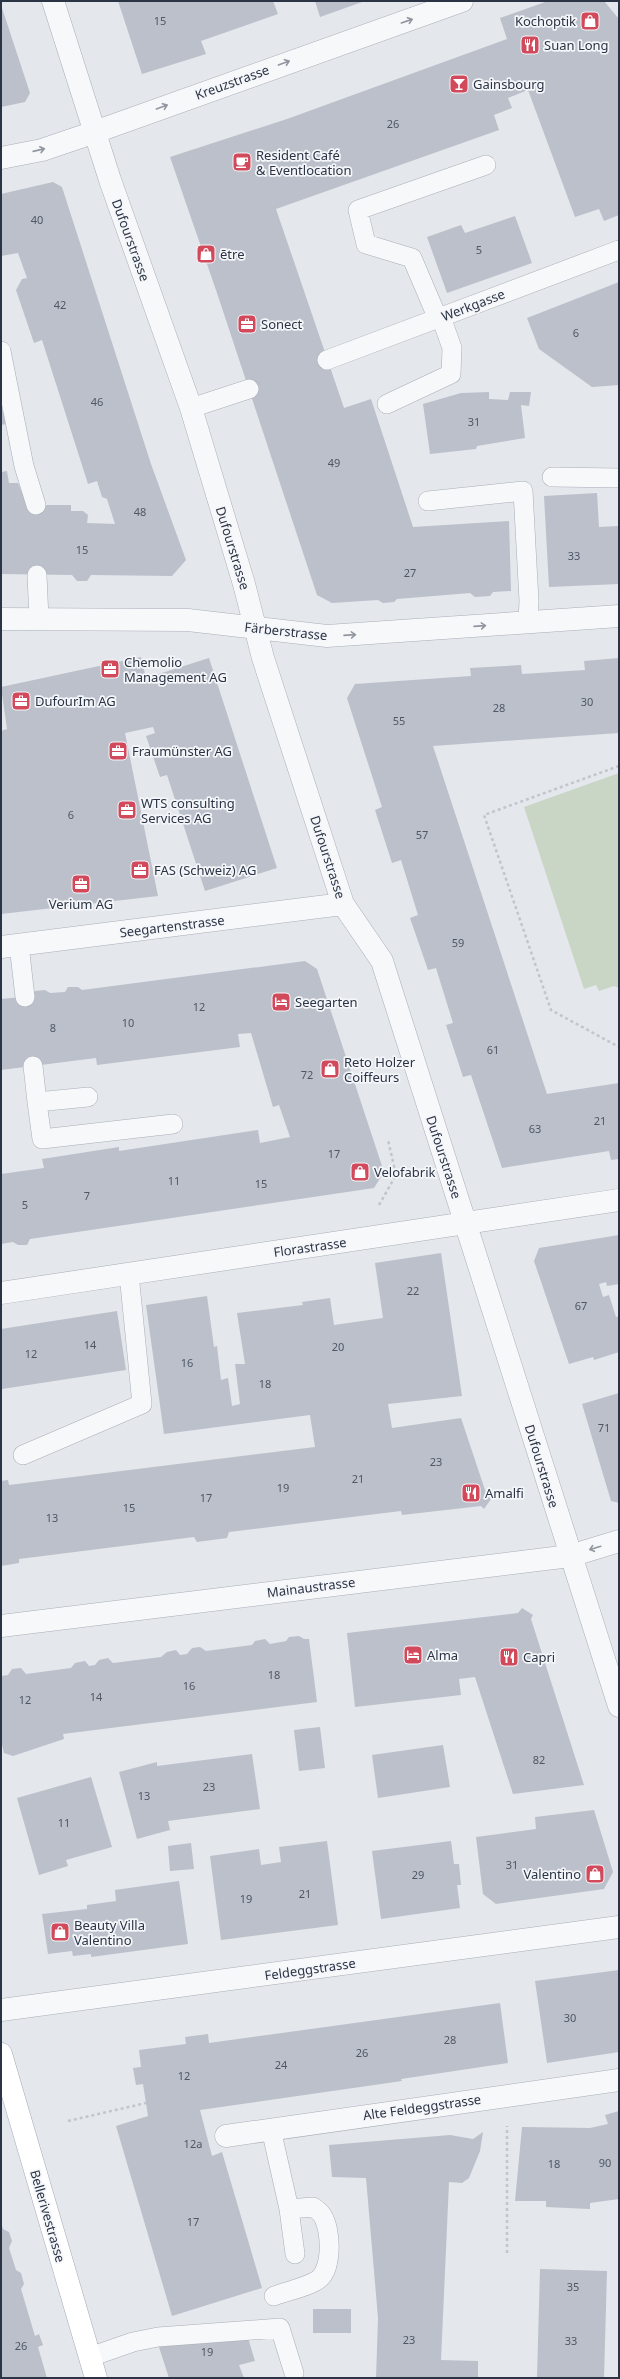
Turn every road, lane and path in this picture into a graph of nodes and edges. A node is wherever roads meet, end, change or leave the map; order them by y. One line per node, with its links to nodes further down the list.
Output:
1 (53, 1): 3 (street, Dufourstrasse)
2 (462, 1): 3 (street, Kreuzstrasse, one-way to 2)
3 (95, 132): 4 (street, Kreuzstrasse, one-way to 3); 12 (street, Dufourstrasse)
4 (1, 158)
5 (486, 165): 7 (lane)
6 (619, 250): 7 (lane, Werkgasse)
7 (440, 318): 9 (lane, Werkgasse); 11 (lane)
8 (1, 351): 16 (lane)
9 (328, 360)
10 (249, 389): 12 (lane)
11 (387, 404)
12 (191, 408): 22 (street, Dufourstrasse)
13 (552, 477): 14 (lane)
14 (619, 478)
15 (428, 501): 21 (lane)
16 (36, 505)
17 (37, 575): 20 (lane)
18 (619, 616): 21 (street, Färberstrasse)
19 (1, 619): 20 (street, Färberstrasse)
20 (39, 619): 22 (street, Färberstrasse)
21 (528, 622): 22 (street, Färberstrasse, one-way to 21)
22 (256, 628): 24 (street, Dufourstrasse)
23 (619, 766): 27 (path)
24 (343, 904): 25 (street, Seegartenstrasse); 35 (street, Dufourstrasse)
25 (10, 946): 26 (lane)
26 (25, 997)
27 (619, 1047)
28 (33, 1066): 30 (lane)
29 (88, 1098): 30 (lane)
30 (37, 1102): 31 (lane)
31 (172, 1124)
32 (388, 1140): 34 (path)
33 (619, 1200): 35 (street, Florastrasse)
34 (375, 1210)
35 (465, 1223): 36 (street, Florastrasse); 40 (street, Dufourstrasse)
36 (129, 1274): 37 (street, Florastrasse); 38 (lane)
37 (1, 1293)
38 (23, 1455)
39 (619, 1541): 40 (street, Mainaustrasse, one-way to 40)
40 (570, 1556): 41 (street, Mainaustrasse); 42 (street, Dufourstrasse)
41 (1, 1626)
42 (619, 1706)
43 (619, 1927): 44 (street, Feldeggstrasse)
44 (1, 2010)
45 (1, 2054): 56 (main road, Bellerivestrasse)
46 (619, 2080): 50 (street, Alte Feldeggstrasse)
47 (146, 2104): 48 (path)
48 (68, 2121)
49 (507, 2123): 53 (path)
50 (271, 2129): 51 (street, Alte Feldeggstrasse); 52 (lane)
51 (226, 2136)
52 (289, 2209): 54 (lane); 55 (lane)
53 (507, 2253)
54 (295, 2254)
55 (274, 2296)
56 (90, 2357): 57 (lane); 58 (main road, Bellerivestrasse)
57 (294, 2373)
58 (96, 2378)

